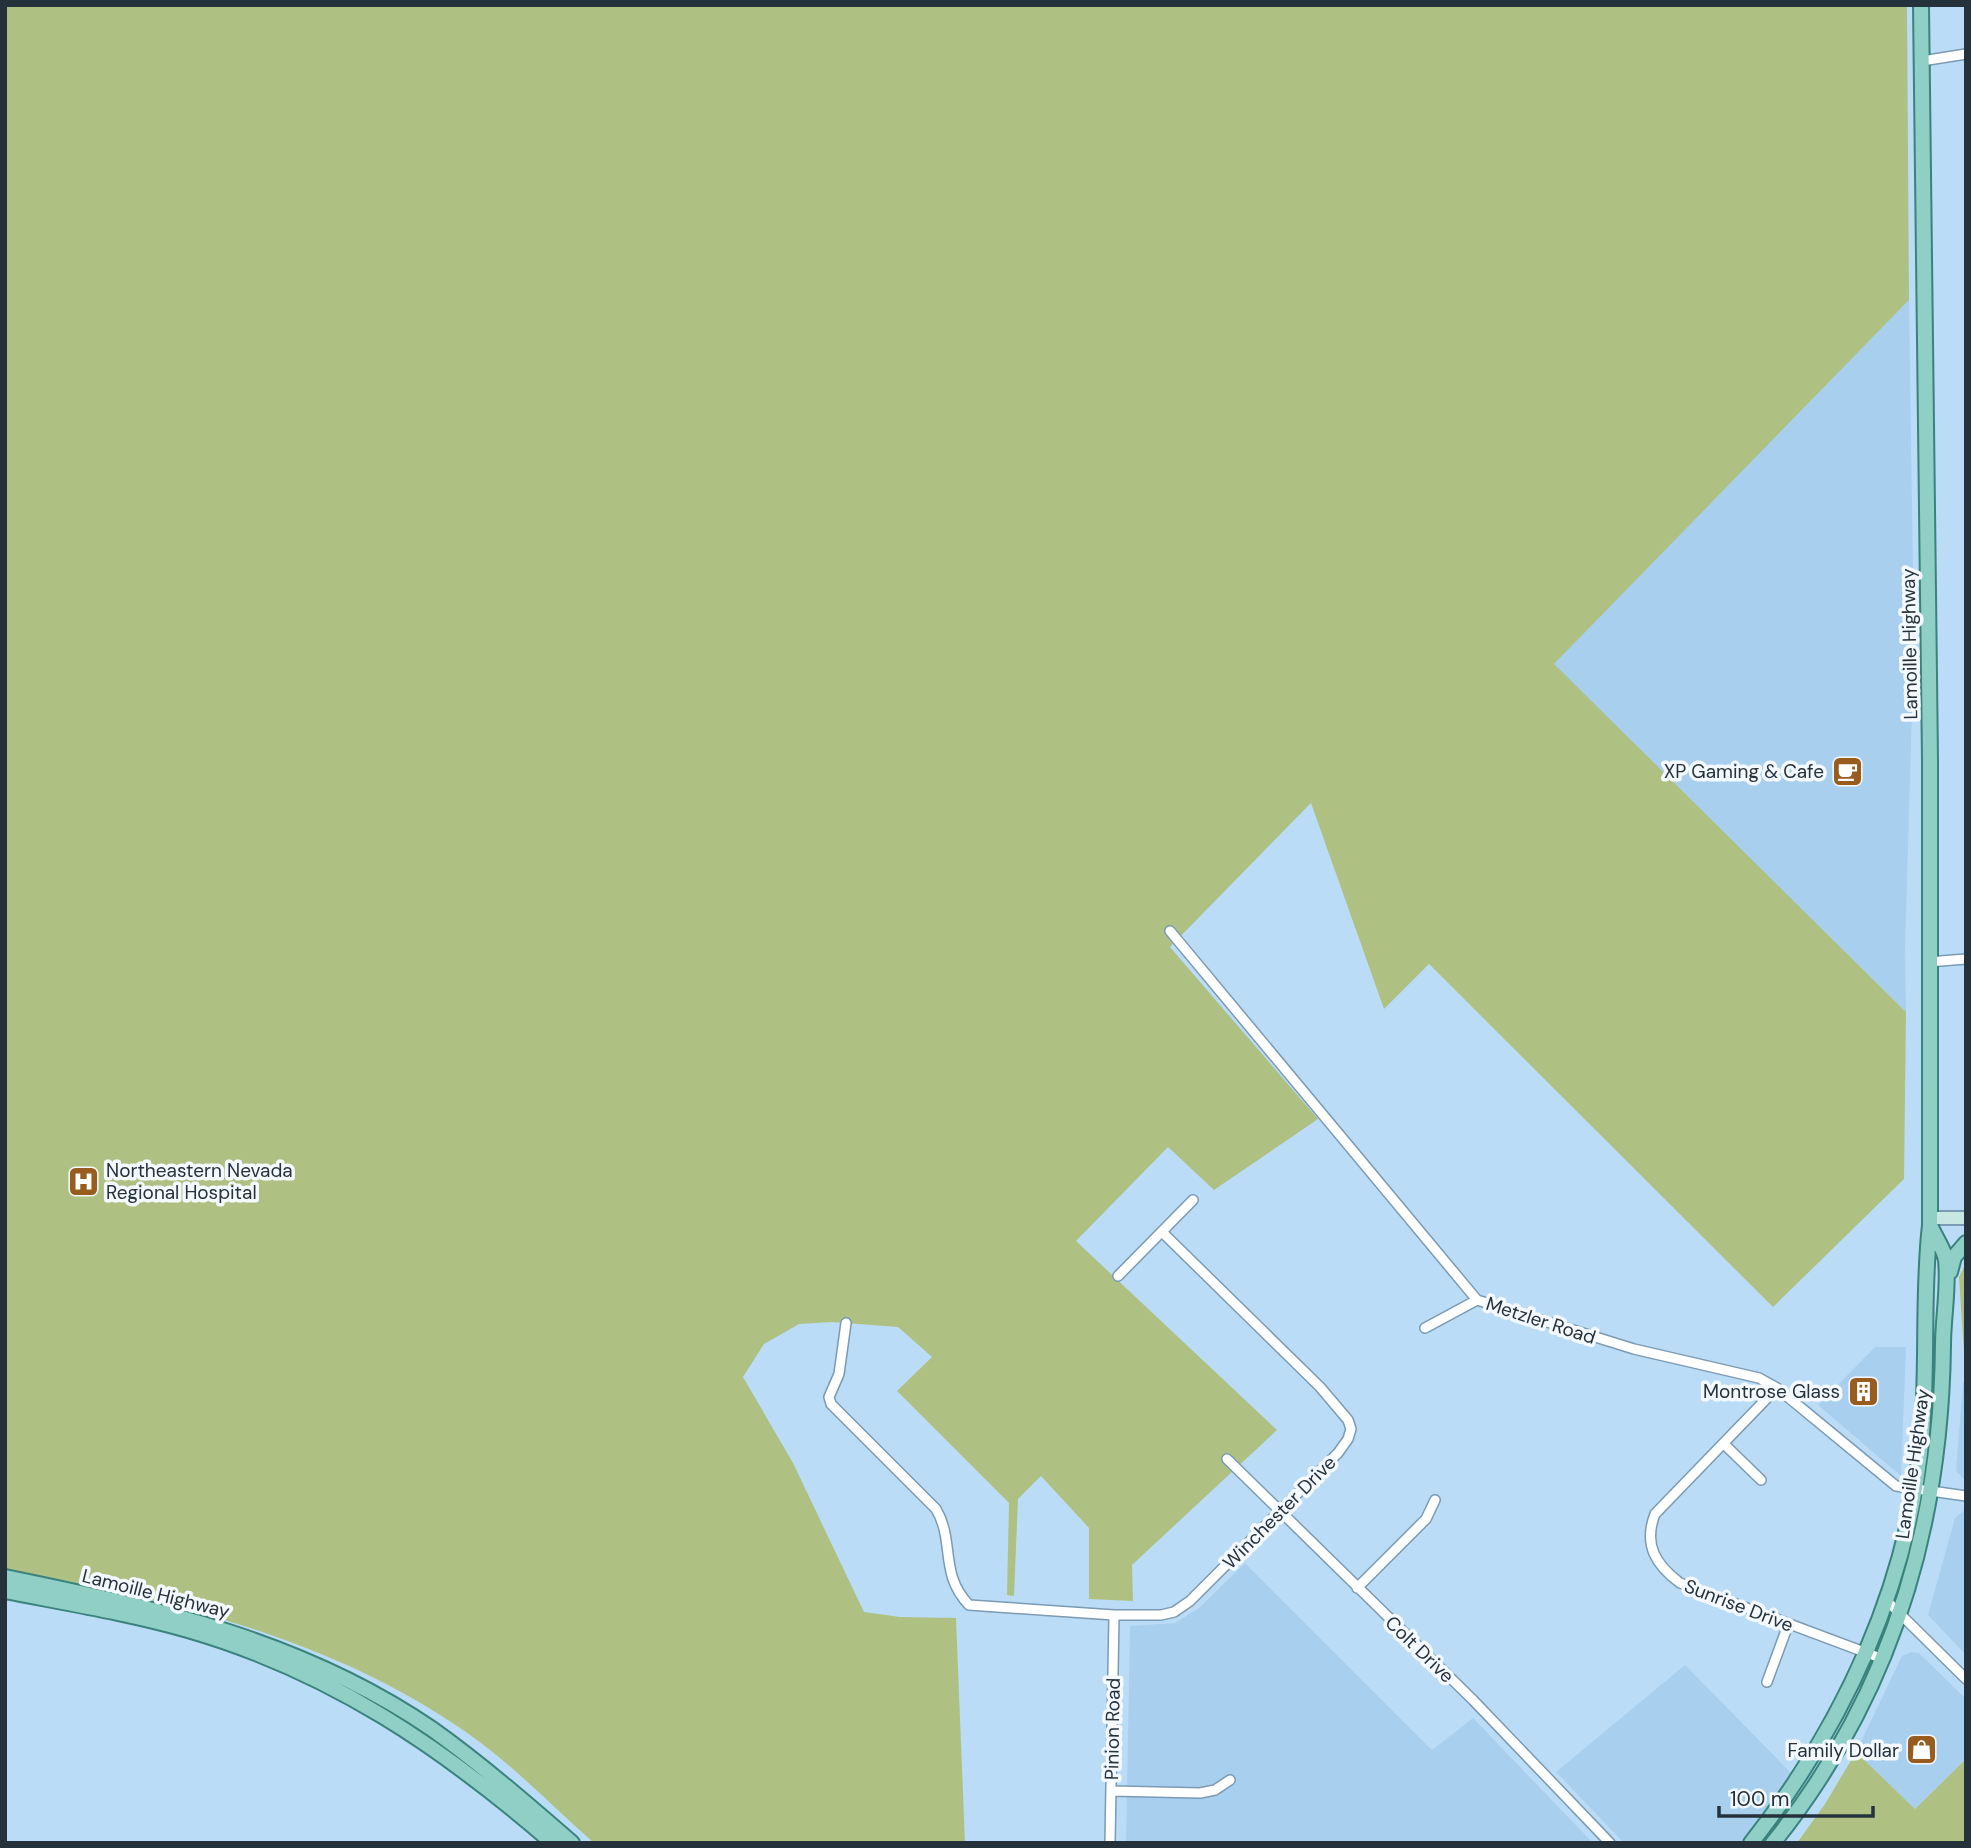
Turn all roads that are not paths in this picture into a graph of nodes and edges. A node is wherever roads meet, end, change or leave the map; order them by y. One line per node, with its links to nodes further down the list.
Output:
1 (1921, 5): 3 (main road, Lamoille Highway)
2 (1966, 54): 3 (street)
3 (1922, 61): 6 (main road, Lamoille Highway)
4 (1170, 931): 14 (street, Metzler Road)
5 (1966, 959): 6 (street)
6 (1928, 962): 9 (main road, Lamoille Highway)
7 (1193, 1200): 11 (street)
8 (1966, 1218): 9 (main road)
9 (1930, 1222): 10 (main road); 17 (main road, Lamoille Highway); 22 (main road, Lamoille Highway)
10 (1966, 1226)
11 (1162, 1231): 13 (street); 26 (street, Winchester Drive)
12 (1966, 1243): 17 (main road)
13 (1118, 1276)
14 (1477, 1300): 16 (street); 18 (street, Metzler Road)
15 (846, 1323): 32 (street, Winchester Drive)
16 (1425, 1328)
17 (1943, 1332): 23 (main road, Lamoille Highway)
18 (1777, 1388): 19 (street, Sunrise Drive); 22 (street, Metzler Road)
19 (1724, 1444): 21 (street); 33 (street, Sunrise Drive)
20 (1227, 1459): 26 (street, Colt Drive)
21 (1761, 1480)
22 (1916, 1488): 23 (street, Metzler Road); 30 (main road, Lamoille Highway)
23 (1932, 1490): 24 (street, Metzler Road); 31 (main road, Lamoille Highway)
24 (1966, 1496)
25 (1435, 1500): 28 (street)
26 (1279, 1511): 28 (street, Colt Drive); 32 (street, Winchester Drive)
27 (5, 1577): 41 (main road, Lamoille Highway)
28 (1357, 1588): 43 (street, Colt Drive)
29 (5, 1591): 40 (main road, Lamoille Highway)
30 (1885, 1599): 31 (street); 34 (main road, Lamoille Highway)
31 (1900, 1614): 35 (main road, Lamoille Highway); 36 (street)
32 (1114, 1615): 39 (street, Pinion Road)
33 (1788, 1625): 34 (street, Sunrise Drive); 37 (street)
34 (1866, 1652): 35 (street, Sunrise Drive); 44 (main road, Lamoille Highway)
35 (1883, 1659): 45 (main road, Lamoille Highway)
36 (1966, 1679)
37 (1767, 1682)
38 (1230, 1780): 39 (street)
39 (1111, 1791): 42 (street, Pinion Road)
40 (553, 1843)
41 (572, 1843)
42 (1110, 1843)
43 (1610, 1843)
44 (1751, 1843)
45 (1773, 1843)

